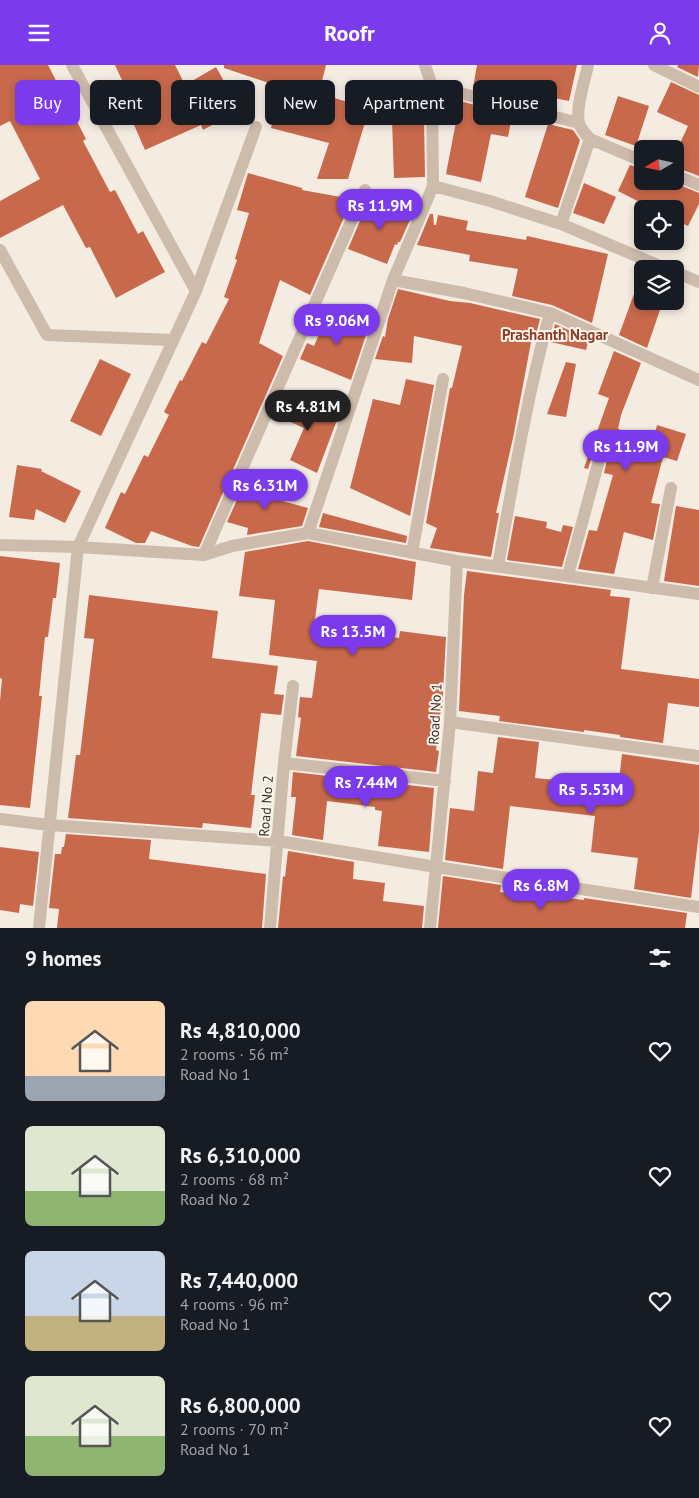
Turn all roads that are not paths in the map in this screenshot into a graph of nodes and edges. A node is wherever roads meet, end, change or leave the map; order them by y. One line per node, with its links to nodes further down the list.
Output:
1 (72, 65): 23 (street)
2 (424, 65): 5 (street)
3 (588, 65): 8 (street)
4 (654, 65): 6 (street)
5 (430, 80)
6 (699, 87)
7 (463, 94): 8 (street)
8 (579, 123): 11 (street)
9 (432, 125): 15 (street)
10 (256, 127): 23 (street)
11 (590, 139): 12 (street); 17 (street)
12 (634, 158)
13 (684, 179): 14 (street)
14 (699, 185)
15 (433, 186): 17 (street); 21 (street)
16 (365, 190): 34 (street)
17 (561, 224): 19 (street)
18 (0, 250): 25 (street)
19 (646, 260)
20 (684, 276): 22 (street)
21 (393, 280): 24 (street); 30 (street)
22 (699, 282)
23 (196, 291): 25 (street)
24 (550, 313): 27 (street); 36 (street)
25 (172, 340): 32 (street)
26 (444, 379): 33 (street)
27 (699, 380)
28 (602, 449): 37 (street)
29 (671, 488): 38 (street)
30 (308, 533): 33 (street); 34 (street)
31 (0, 545): 32 (street)
32 (78, 547): 34 (street); 46 (street)
33 (412, 553): 35 (street)
34 (204, 555)
35 (457, 561): 36 (street); 41 (street, Road No 1)
36 (498, 566): 37 (street)
37 (568, 575): 38 (street)
38 (652, 588): 39 (street)
39 (699, 594)
40 (293, 686): 43 (street, Road No 2)
41 (450, 722): 42 (street); 44 (street, Road No 1)
42 (699, 756)
43 (284, 763): 44 (street); 47 (street, Road No 2)
44 (445, 781): 48 (street, Road No 1)
45 (0, 819): 46 (street)
46 (49, 825): 47 (street); 50 (street)
47 (278, 841): 48 (street); 51 (street, Road No 2)
48 (436, 867): 49 (street); 52 (street, Road No 1)
49 (699, 907)
50 (39, 928)
51 (270, 928)
52 (430, 928)

